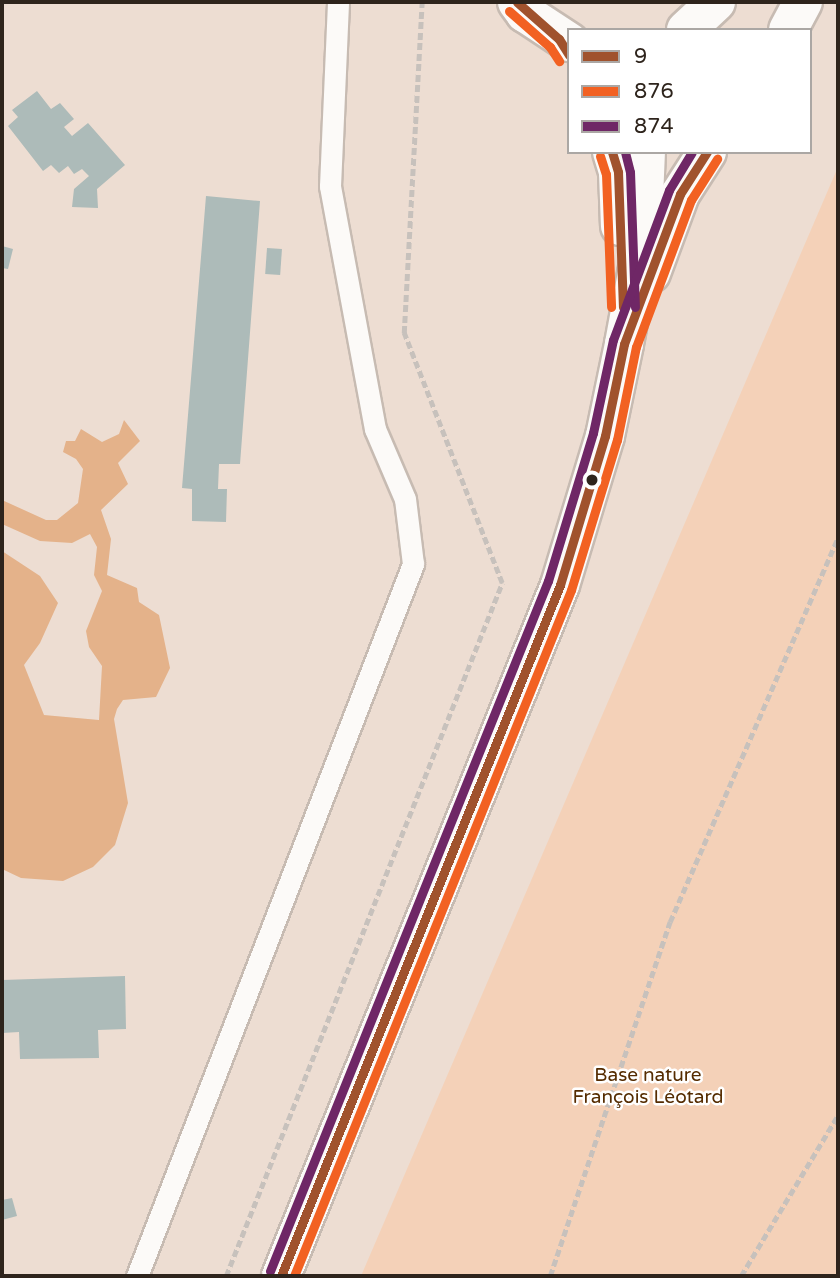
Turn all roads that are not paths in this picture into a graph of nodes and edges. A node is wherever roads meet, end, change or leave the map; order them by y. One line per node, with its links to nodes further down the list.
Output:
1 (338, 2): 12 (lane)
2 (517, 2): 7 (main road)
3 (716, 2): 5 (main road)
4 (803, 2): 6 (main road)
5 (688, 28)
6 (789, 28)
7 (566, 45)
8 (613, 154): 11 (main road)
9 (646, 154): 11 (main road)
10 (706, 154): 11 (main road)
11 (624, 344): 13 (main road)
12 (137, 1276)
13 (281, 1276)

